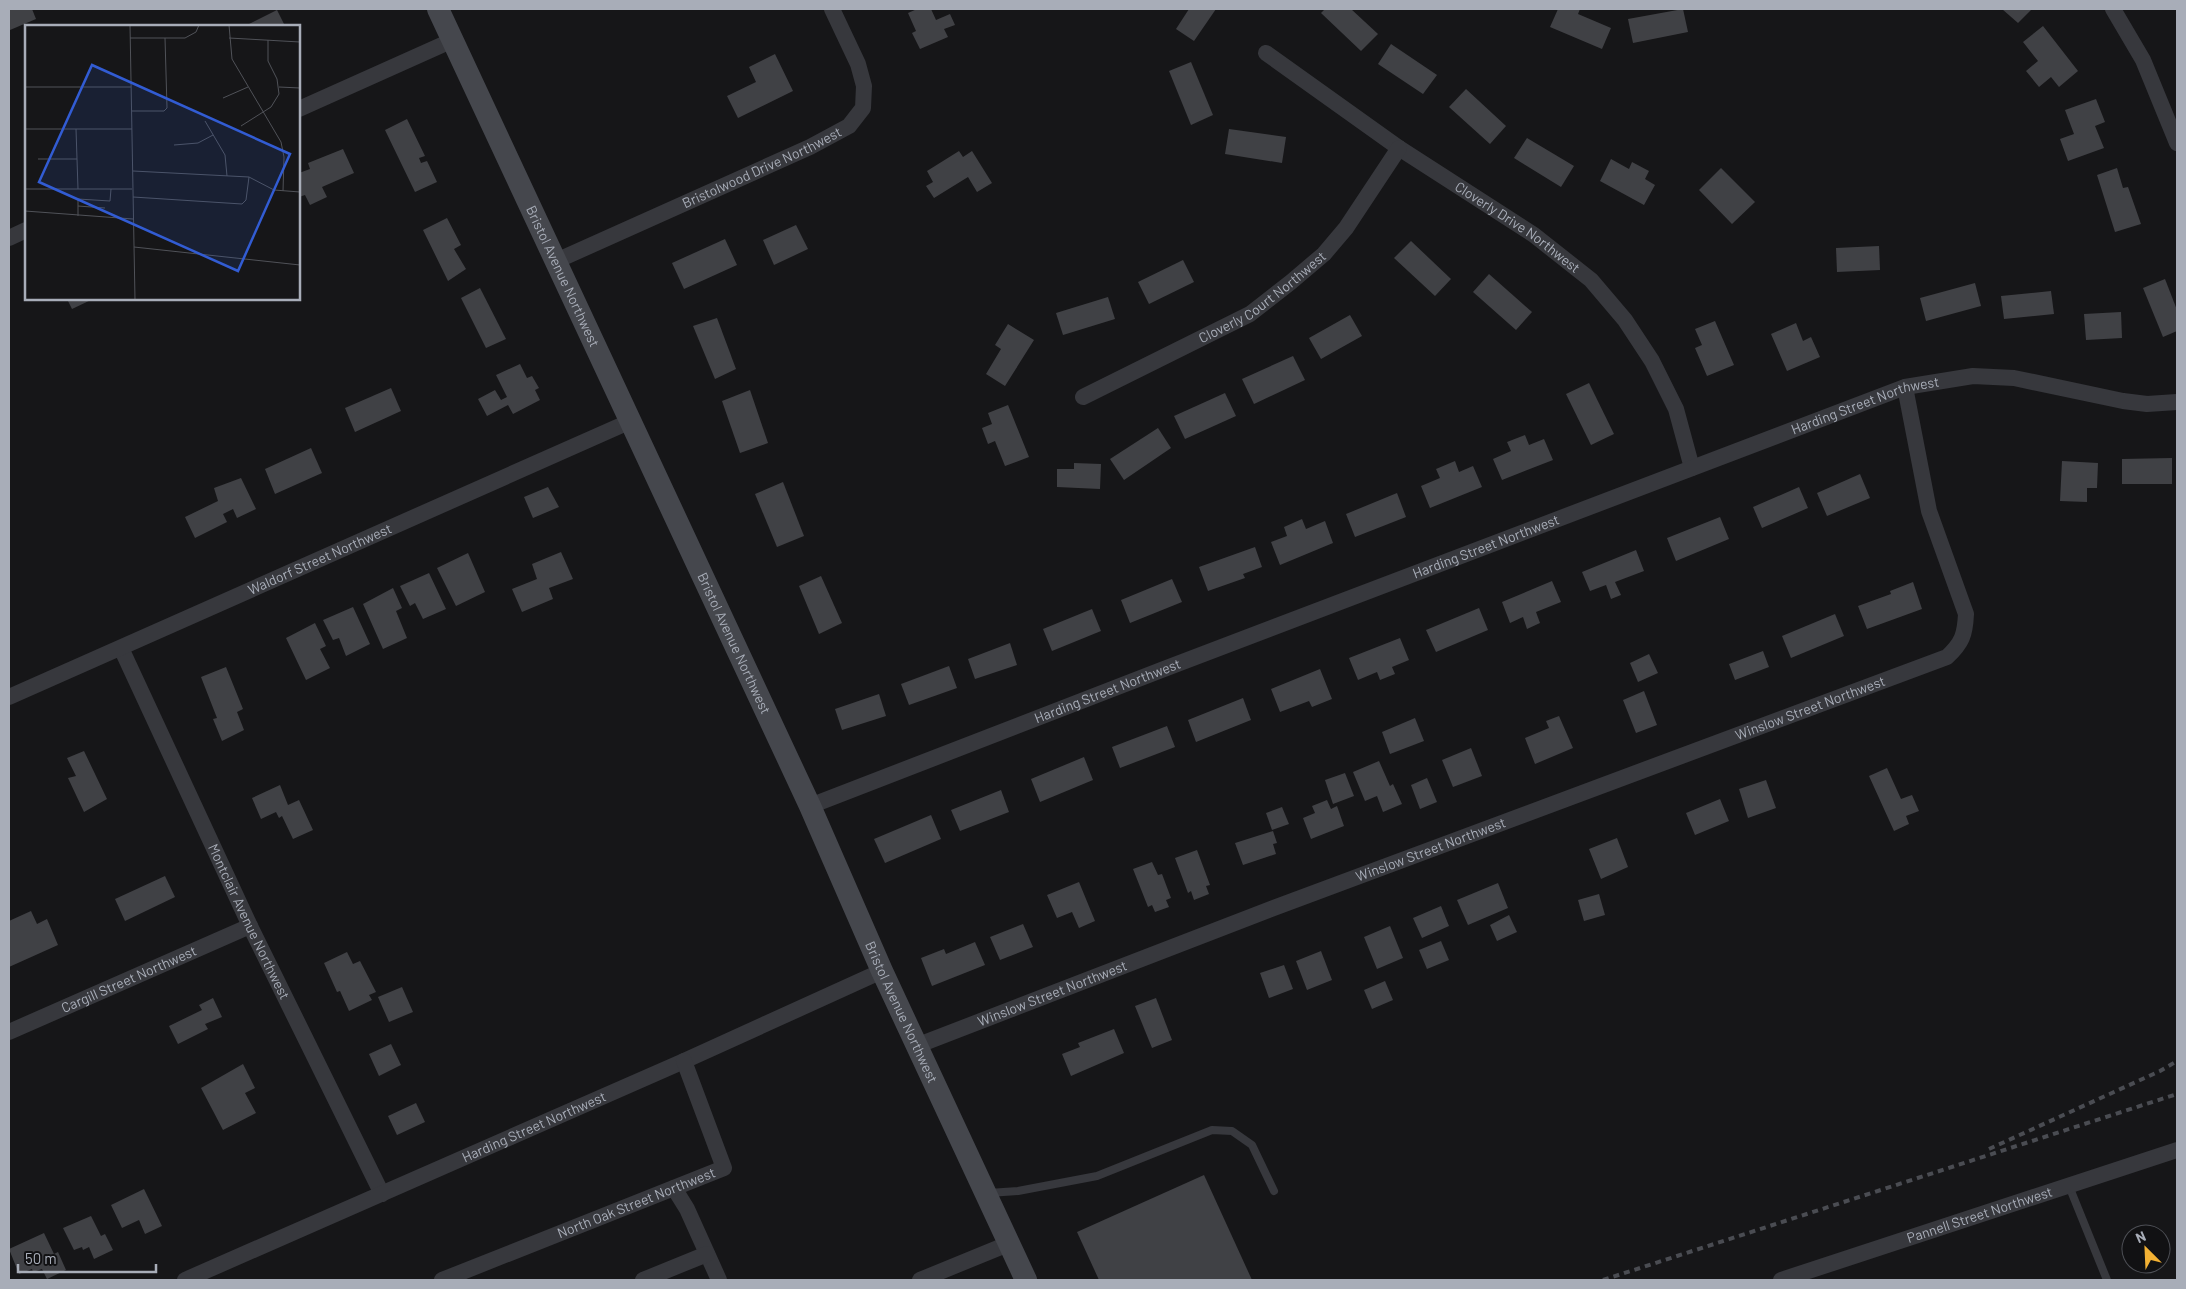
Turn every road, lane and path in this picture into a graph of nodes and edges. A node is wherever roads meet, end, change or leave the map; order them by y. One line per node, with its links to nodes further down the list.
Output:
1 (438, 9): 4 (street, Bristol Avenue Northwest)
2 (832, 9): 11 (street, Bristolwood Drive Northwest)
3 (2113, 9): 7 (street)
4 (453, 40): 6 (street); 11 (street, Bristol Avenue Northwest)
5 (1266, 52): 8 (street, Cloverly Drive Northwest)
6 (300, 109)
7 (2177, 143)
8 (1399, 148): 13 (street, Cloverly Court Northwest); 16 (street, Cloverly Drive Northwest)
9 (25, 230): 10 (street)
10 (9, 238)
11 (556, 261): 15 (street, Bristol Avenue Northwest)
12 (1906, 387): 14 (street, Harding Street Northwest); 16 (street, Harding Street Northwest); 23 (street, Winslow Street Northwest)
13 (1083, 397)
14 (2177, 402)
15 (631, 420): 17 (street, Waldorf Street Northwest); 19 (street, Bristol Avenue Northwest)
16 (1692, 468): 19 (street, Harding Street Northwest)
17 (121, 648): 18 (street, Waldorf Street Northwest); 20 (street, Montclair Avenue Northwest)
18 (9, 698)
19 (810, 806): 21 (street, Bristol Avenue Northwest)
20 (250, 926): 22 (street, Cargill Street Northwest); 29 (street, Montclair Avenue Northwest)
21 (882, 971): 23 (street, Bristol Avenue Northwest); 24 (street, Harding Street Northwest)
22 (9, 1032)
23 (916, 1046): 30 (street, Bristol Avenue Northwest)
24 (684, 1061): 27 (street, North Oak Street Northwest); 29 (street, Harding Street Northwest)
25 (2177, 1150): 26 (street, Pannell Street Northwest)
26 (2069, 1186): 39 (street, Pannell Street Northwest); 40 (lane)
27 (674, 1188): 32 (street); 34 (street, North Oak Street Northwest)
28 (1274, 1191): 30 (lane)
29 (382, 1194): 33 (street, Harding Street Northwest)
30 (985, 1194): 31 (street, Bristol Avenue Northwest)
31 (1008, 1244): 37 (street); 38 (street, Bristol Avenue Northwest)
32 (707, 1254): 35 (street); 36 (street)
33 (185, 1280)
34 (442, 1280)
35 (643, 1280)
36 (719, 1280)
37 (920, 1280)
38 (1026, 1280)
39 (1781, 1280)
40 (2107, 1280)

